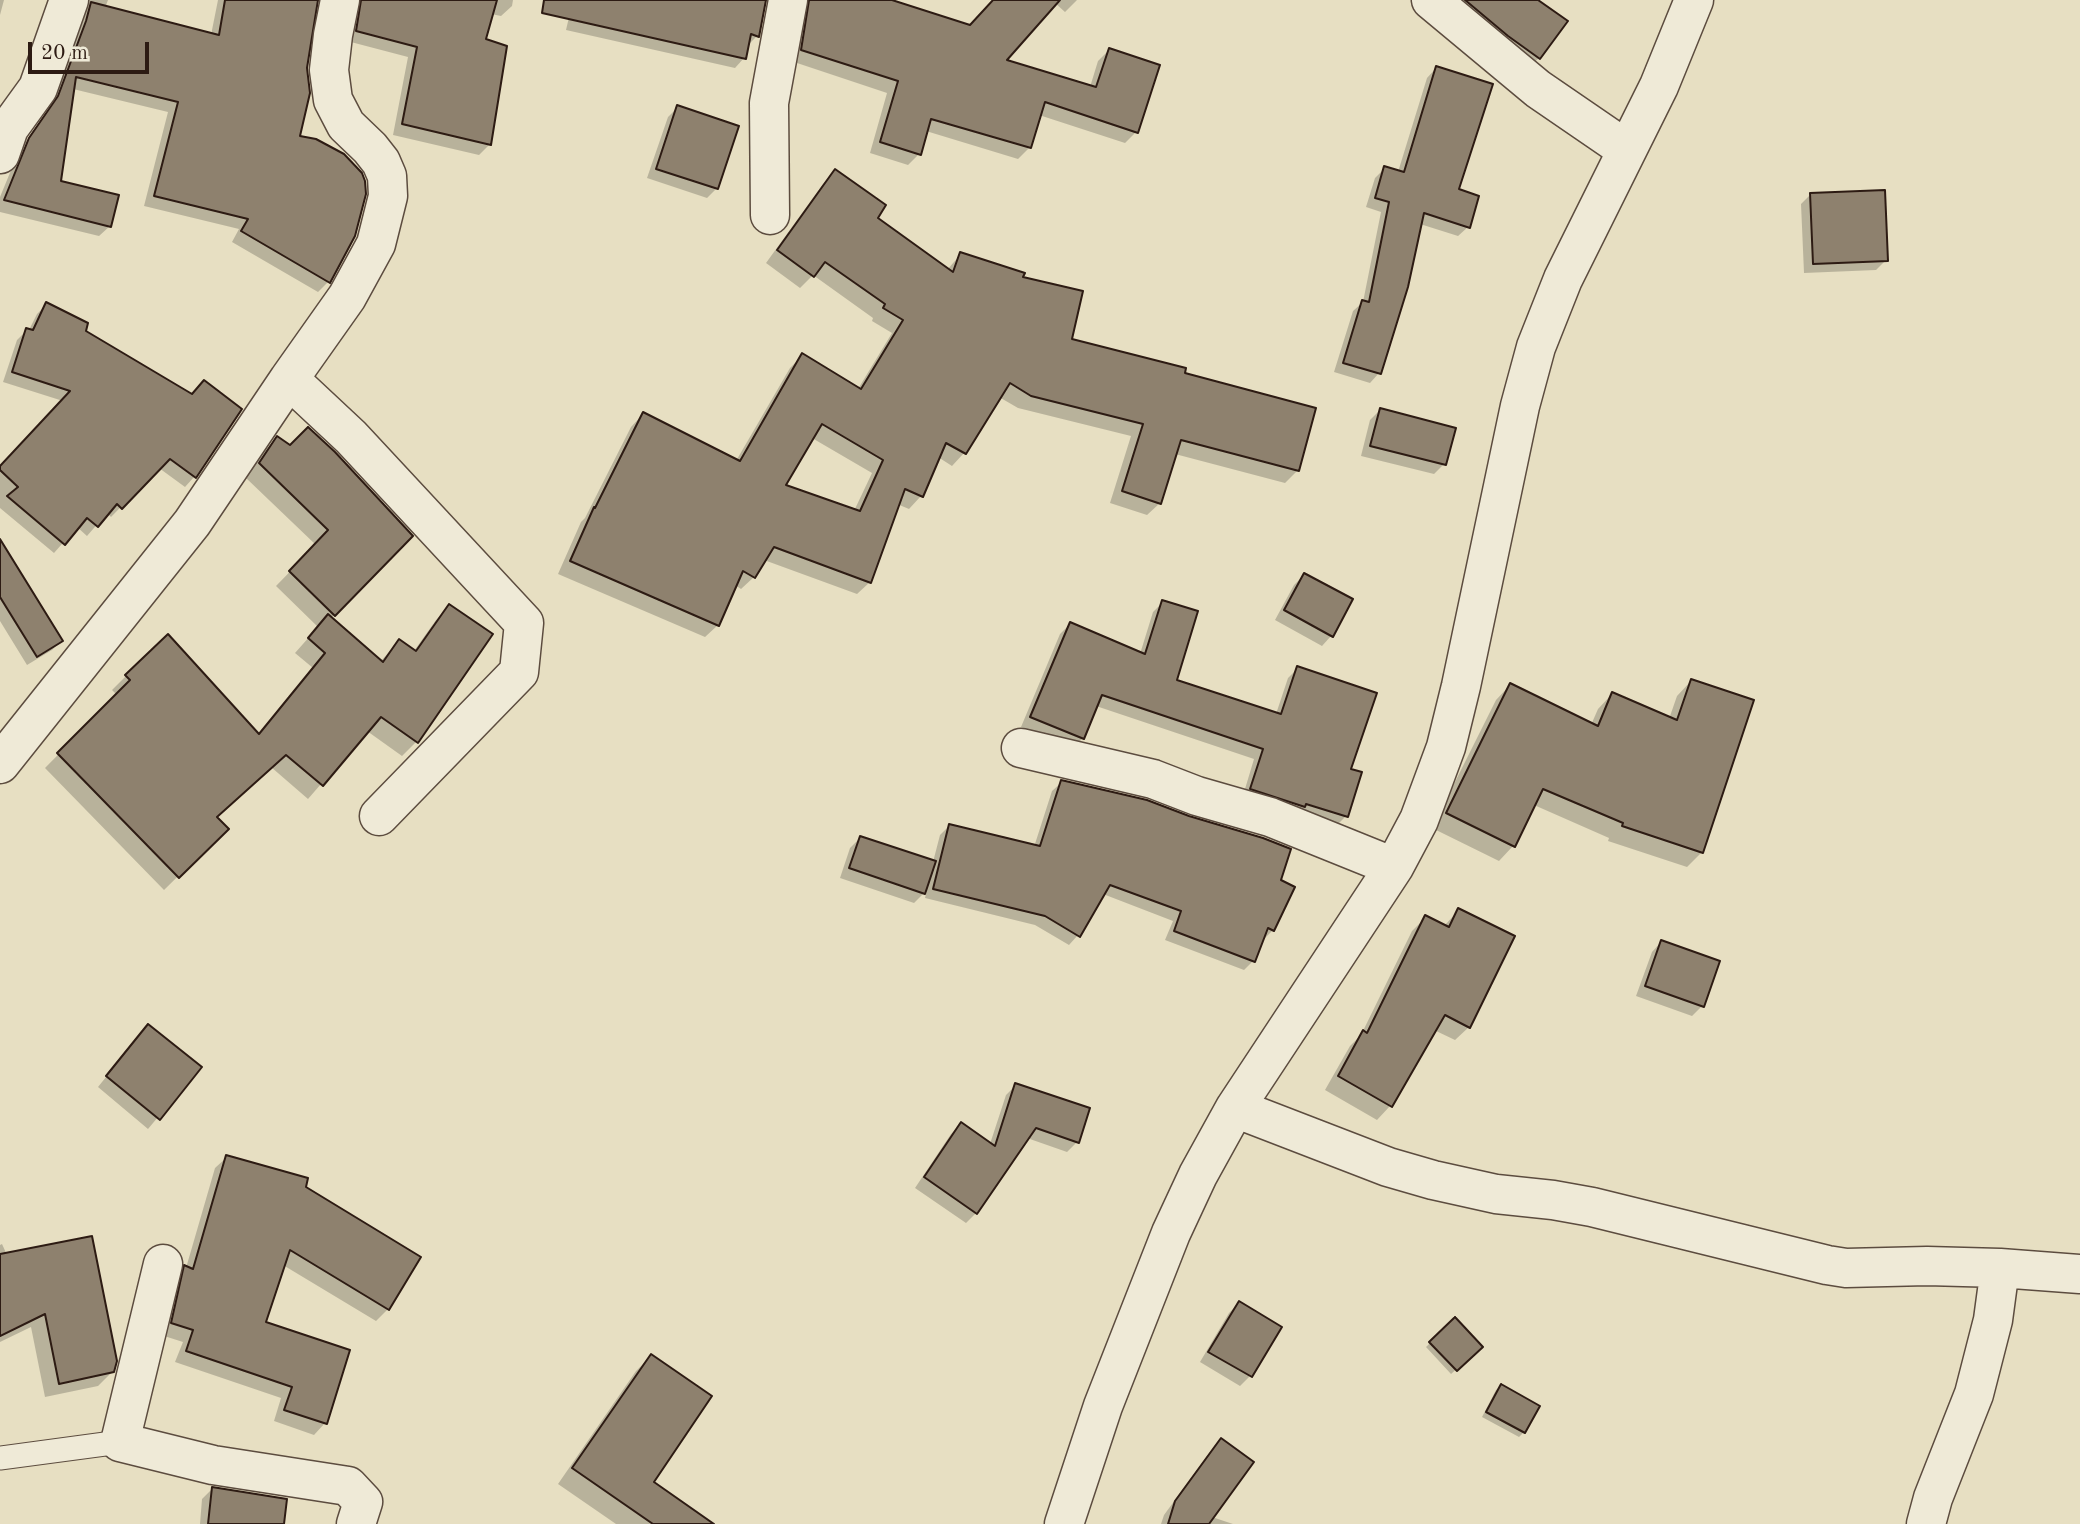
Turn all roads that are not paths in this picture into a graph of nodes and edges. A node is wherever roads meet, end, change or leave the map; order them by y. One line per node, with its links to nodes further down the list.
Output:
1 (69, 0): 7 (street)
2 (340, 0): 9 (street)
3 (788, 0): 8 (street)
4 (1431, 0): 6 (street)
5 (1694, 0): 6 (street)
6 (1627, 150): 13 (street)
7 (0, 154)
8 (770, 215)
9 (289, 379): 11 (street); 12 (street)
10 (1021, 748): 13 (street)
11 (0, 764)
12 (379, 816)
13 (1394, 867): 14 (street)
14 (1235, 1108): 16 (street); 21 (street)
15 (163, 1264): 18 (street)
16 (2000, 1268): 17 (street); 22 (street)
17 (2080, 1274)
18 (120, 1442): 19 (lane); 20 (street)
19 (0, 1458)
20 (356, 1524)
21 (1064, 1524)
22 (1926, 1524)

